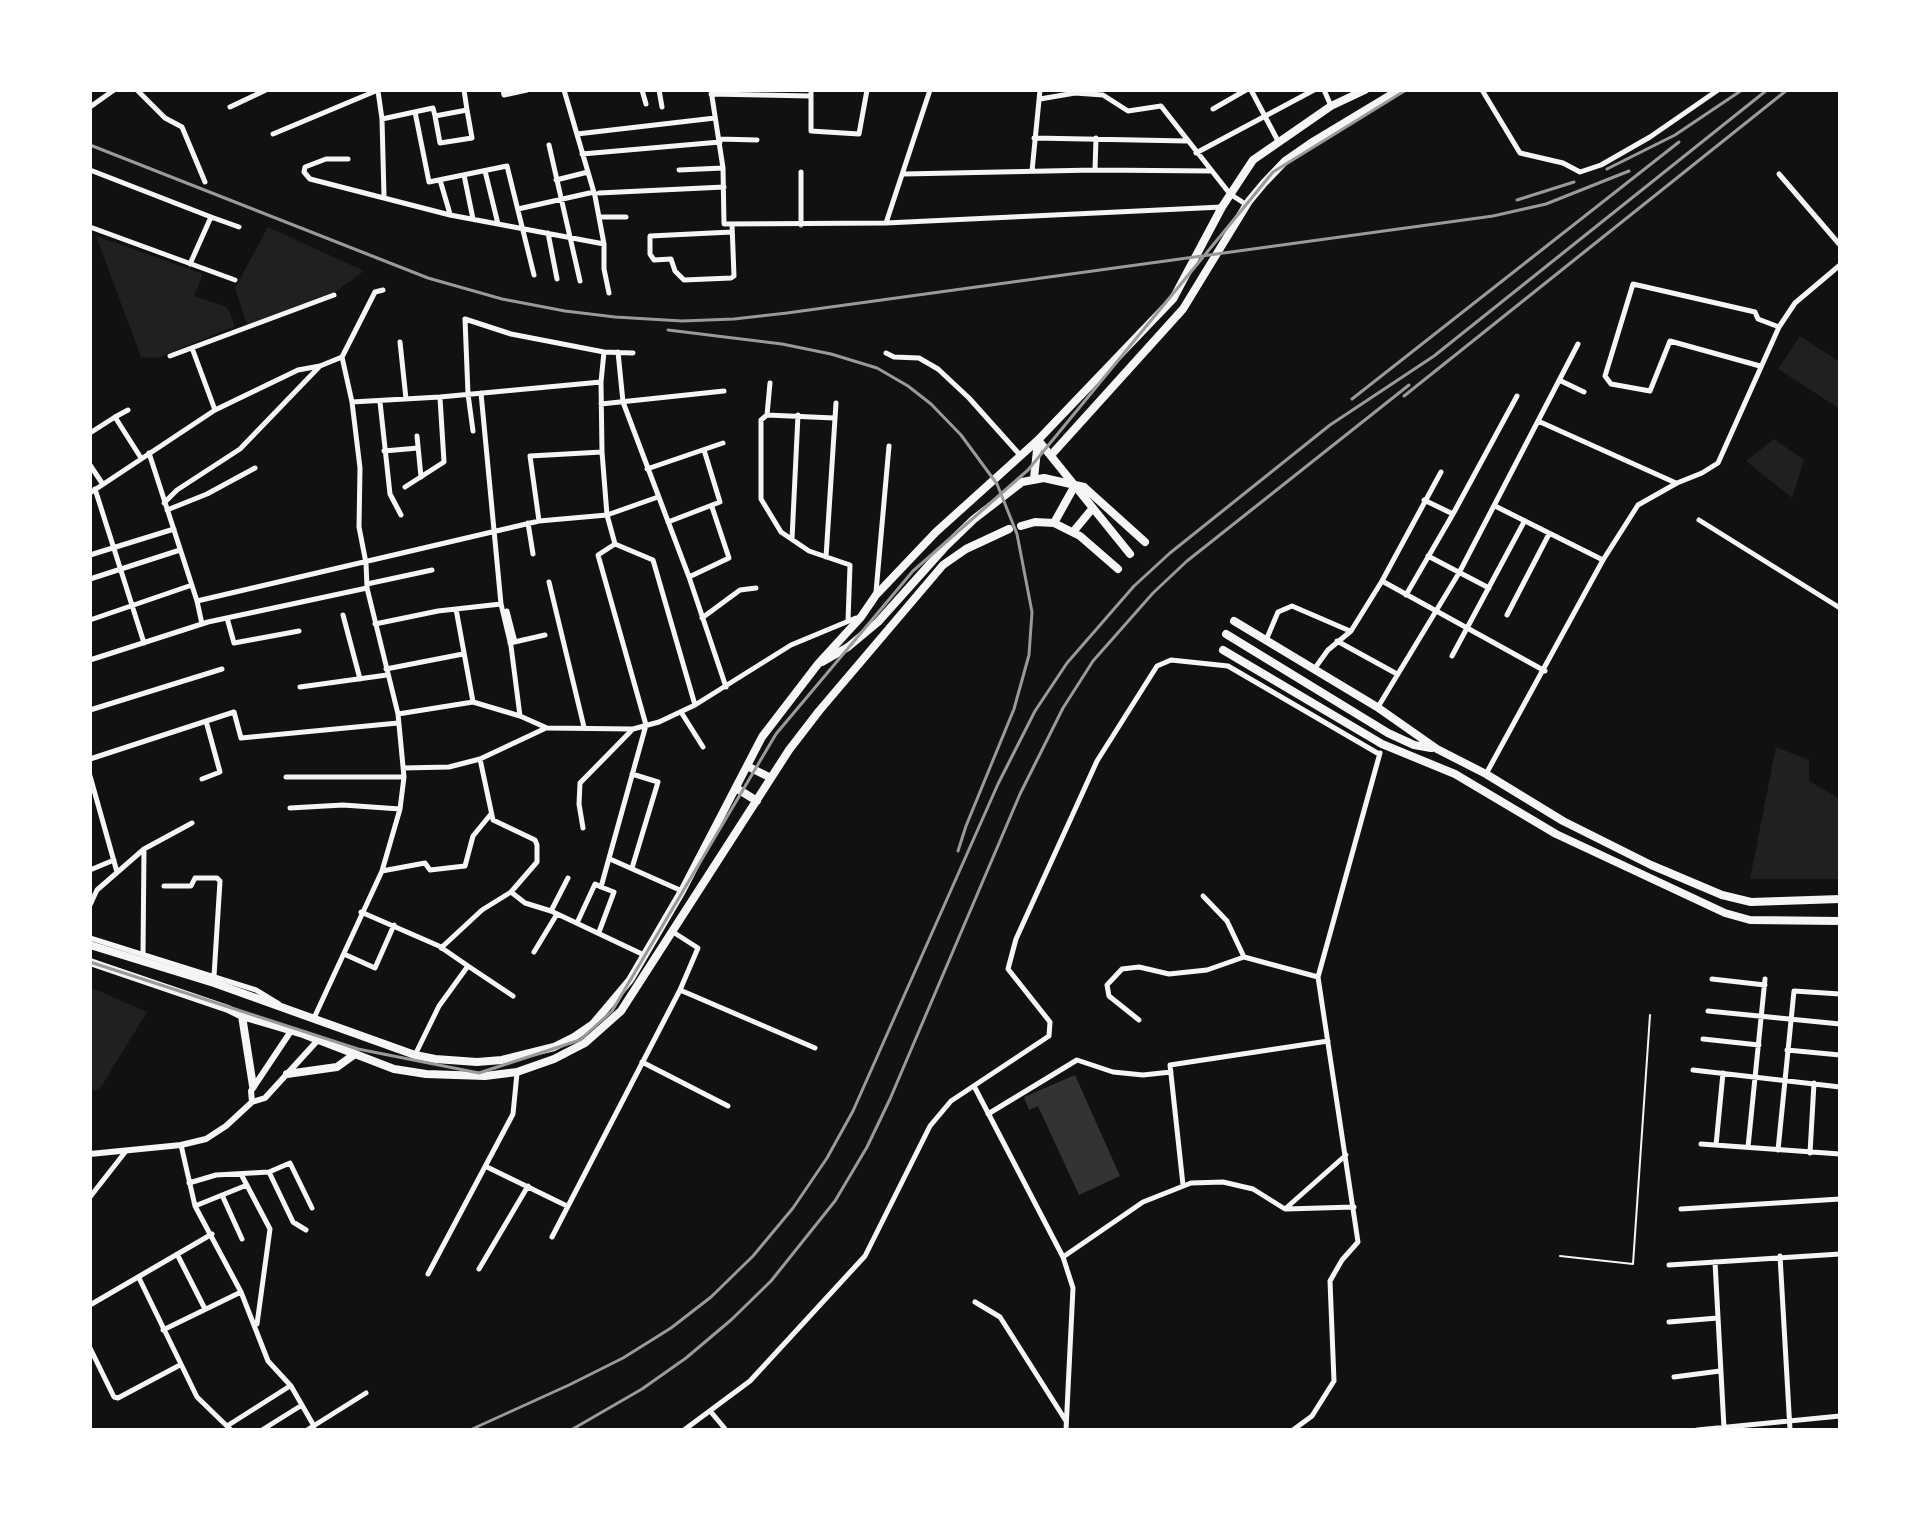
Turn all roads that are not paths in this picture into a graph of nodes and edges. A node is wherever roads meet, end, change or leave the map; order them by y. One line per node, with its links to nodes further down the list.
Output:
1 (114, 90): 28 (street)
2 (137, 90): 64 (street)
3 (266, 90): 29 (street)
4 (378, 90): 37 (street); 38 (street)
5 (464, 90): 32 (street)
6 (503, 90): 7 (street)
7 (527, 90)
8 (564, 90): 39 (street)
9 (642, 90): 26 (street)
10 (659, 90): 30 (street)
11 (867, 90): 24 (street)
12 (930, 90): 59 (street)
13 (1040, 90): 25 (street)
14 (1249, 90): 31 (street); 35 (street)
15 (1314, 90): 35 (street)
16 (1324, 90): 27 (street)
17 (1365, 90): 27 (main road)
18 (1399, 90): 70 (main road)
19 (1482, 90): 20 (street)
20 (1718, 90)
21 (1075, 91): 23 (street); 25 (street)
22 (711, 92): 24 (street); 36 (street)
23 (1103, 92): 44 (street)
24 (811, 93)
25 (1040, 99): 40 (street)
26 (646, 104)
27 (1331, 106): 45 (main road)
28 (90, 107)
29 (230, 107)
30 (662, 107)
31 (1213, 109)
32 (467, 110): 34 (street); 34 (street)
33 (415, 112): 34 (street); 37 (street); 62 (street)
34 (435, 116)
35 (1264, 117): 45 (street); 47 (street)
36 (715, 118): 39 (street); 43 (street)
37 (382, 119): 68 (street)
38 (273, 134)
39 (577, 134): 48 (street)
40 (1034, 138): 41 (street); 55 (street)
41 (1096, 138): 44 (street); 54 (street)
42 (757, 140): 43 (street)
43 (719, 141): 48 (street); 50 (street)
44 (1187, 141): 47 (street)
45 (1278, 141): 67 (main road)
46 (549, 145): 63 (street)
47 (1196, 153): 56 (street)
48 (582, 154): 57 (street)
49 (348, 159): 68 (street)
50 (723, 168): 53 (street); 65 (street)
51 (90, 170): 74 (street)
52 (485, 170): 61 (street); 72 (street); 79 (street)
53 (679, 170)
54 (1095, 170): 55 (street); 56 (street)
55 (1032, 171): 59 (street)
56 (1212, 171): 67 (street)
57 (588, 172): 63 (street); 66 (street)
58 (801, 172): 81 (street)
59 (904, 174): 78 (street)
60 (1779, 174): 89 (street)
61 (464, 175): 62 (street); 77 (street)
62 (440, 180): 73 (street)
63 (556, 180): 69 (street)
64 (205, 182)
65 (724, 187): 66 (street); 80 (street)
66 (596, 192): 69 (street); 75 (street)
67 (1230, 194): 70 (street); 71 (main road)
68 (384, 196): 73 (street)
69 (561, 198): 72 (street); 87 (street)
70 (1247, 205): 144 (main road)
71 (1222, 207): 78 (street); 136 (main road)
72 (518, 209): 84 (street)
73 (450, 215): 77 (street)
74 (211, 217): 83 (street); 90 (street)
75 (599, 217): 76 (street); 88 (street)
76 (626, 217)
77 (473, 219): 79 (street)
78 (886, 223): 81 (street)
79 (498, 224): 84 (street)
80 (732, 224): 81 (street); 85 (street)
81 (801, 225)
82 (90, 227): 90 (street)
83 (239, 227)
84 (524, 229): 86 (street); 92 (street)
85 (732, 232): 85 (street)
86 (548, 233): 87 (street); 93 (street)
87 (571, 238): 88 (street); 95 (street)
88 (604, 244): 97 (street)
89 (1840, 245)
90 (190, 264): 94 (street)
91 (1840, 265): 99 (street)
92 (534, 275)
93 (557, 279)
94 (235, 280)
95 (580, 281)
96 (383, 290): 108 (street)
97 (609, 293)
98 (334, 295): 102 (street)
99 (1779, 327): 110 (street); 110 (street)
100 (400, 342): 120 (street)
101 (1578, 344): 111 (street)
102 (192, 348): 107 (street); 127 (street)
103 (604, 352): 104 (street); 112 (street); 117 (street)
104 (618, 352): 105 (street); 123 (street)
105 (633, 353)
106 (886, 353): 145 (street)
107 (170, 356)
108 (342, 357): 109 (street); 121 (street)
109 (320, 366): 127 (street); 160 (street)
110 (1760, 366): 154 (street)
111 (1559, 380): 115 (street); 132 (street)
112 (601, 382): 116 (street); 125 (street)
113 (770, 383): 128 (street)
114 (724, 391): 123 (street)
115 (1584, 392)
116 (481, 393): 117 (street); 177 (street)
117 (468, 394): 119 (street); 133 (street)
118 (1517, 396): 165 (street)
119 (440, 397): 120 (street); 151 (street)
120 (406, 399): 122 (street)
121 (352, 402): 122 (street); 191 (street)
122 (380, 402): 141 (street)
123 (623, 402): 125 (street); 149 (street)
124 (836, 403): 131 (street)
125 (601, 404): 142 (street)
126 (128, 410): 130 (street)
127 (215, 410): 143 (street)
128 (767, 415): 129 (street); 180 (street)
129 (798, 415): 131 (street); 180 (street)
130 (115, 417): 134 (street); 146 (street)
131 (835, 418): 189 (street)
132 (1538, 421): 154 (street); 161 (street)
133 (473, 431)
134 (90, 433)
135 (417, 436): 139 (street)
136 (1038, 440): 144 (main road); 145 (main road); 152 (main road)
137 (723, 443): 140 (street)
138 (889, 446): 204 (street)
139 (418, 448): 141 (street); 151 (street)
140 (704, 450): 149 (street); 162 (street)
141 (384, 451): 166 (street)
142 (602, 452): 167 (street); 169 (street)
143 (149, 453): 146 (street); 160 (street)
144 (1052, 454): 156 (main road)
145 (1020, 455): 204 (main road)
146 (141, 458): 153 (street)
147 (90, 465): 153 (street)
148 (255, 468): 164 (street)
149 (647, 469): 158 (street)
150 (1441, 472): 159 (street)
151 (421, 477): 155 (street)
152 (1034, 478): 156 (main road); 236 (main road)
153 (102, 483): 157 (street)
154 (1677, 483): 190 (street)
155 (405, 487)
156 (1074, 487): 163 (main road); 173 (main road); 181 (main road)
157 (92, 491): 183 (street)
158 (658, 497): 167 (street); 170 (street)
159 (1424, 500): 165 (street); 198 (street)
160 (164, 503): 164 (street)
161 (1495, 506): 171 (street); 195 (street)
162 (712, 507): 170 (street); 196 (street)
163 (1092, 509): 178 (main road); 186 (main road)
164 (167, 510): 175 (street)
165 (1453, 514): 188 (street)
166 (401, 515)
167 (607, 515): 169 (street); 182 (street)
168 (1699, 520): 209 (street)
169 (539, 521): 172 (street)
170 (668, 522): 196 (street)
171 (1524, 522): 179 (street); 203 (street)
172 (528, 523): 177 (street); 185 (street)
173 (1054, 523): 174 (main road); 178 (main road)
174 (1021, 526)
175 (174, 529): 183 (street); 184 (street)
176 (1009, 529): 271 (main road)
177 (496, 531): 191 (street); 207 (street)
178 (1073, 532): 193 (main road)
179 (1549, 534): 190 (street); 214 (street)
180 (792, 540): 189 (street)
181 (1145, 542)
182 (615, 544): 246 (street); 254 (street)
183 (113, 548): 187 (street); 192 (street)
184 (180, 550): 192 (street); 200 (street)
185 (533, 554)
186 (1130, 554)
187 (90, 555)
188 (1428, 556): 195 (street); 205 (street)
189 (826, 557): 219 (street)
190 (1603, 560): 239 (street)
191 (366, 563): 201 (street); 206 (street)
192 (120, 568): 197 (street); 208 (street)
193 (1118, 569)
194 (432, 570): 201 (street)
195 (1459, 573): 203 (street); 212 (street)
196 (689, 577): 217 (street)
197 (90, 579)
198 (1382, 581): 205 (street); 225 (street)
199 (549, 582): 255 (street)
200 (192, 585): 206 (street); 208 (street)
201 (367, 586): 216 (street); 222 (street)
202 (756, 588): 217 (street)
203 (1489, 588): 223 (street)
204 (876, 595): 215 (main road)
205 (1406, 595): 212 (street)
206 (197, 601): 221 (street)
207 (501, 604): 210 (street); 231 (street)
208 (132, 606): 218 (street); 230 (street)
209 (1840, 608)
210 (456, 609): 222 (street); 233 (street)
211 (507, 611): 231 (street)
212 (1437, 611): 223 (street); 241 (street)
213 (343, 615): 242 (street)
214 (1507, 615)
215 (861, 617): 219 (street); 236 (main road)
216 (227, 618): 221 (street); 224 (street)
217 (702, 618): 244 (street)
218 (90, 620)
219 (848, 621): 244 (street)
220 (1234, 621): 228 (main road)
221 (202, 624): 230 (street)
222 (375, 624): 240 (street)
223 (1467, 629): 234 (street); 239 (street)
224 (299, 631)
225 (1351, 631): 228 (street); 229 (street)
226 (1226, 634): 260 (main road)
227 (545, 635): 231 (street)
228 (1267, 638): 237 (main road)
229 (1337, 641): 237 (street); 241 (street)
230 (144, 643): 235 (street)
231 (512, 643): 251 (street)
232 (1223, 650): 258 (main road)
233 (463, 654): 240 (street); 245 (street)
234 (1452, 656)
235 (90, 660)
236 (818, 664): 264 (main road)
237 (1315, 668): 247 (main road)
238 (222, 669): 248 (street)
239 (1545, 671): 267 (street)
240 (386, 672): 242 (street); 250 (street)
241 (1397, 674): 247 (street)
242 (360, 679): 243 (street)
243 (300, 687)
244 (726, 687): 246 (street)
245 (473, 702): 250 (street); 251 (street)
246 (695, 705): 249 (street)
247 (1377, 707): 260 (main road)
248 (90, 710)
249 (681, 712): 254 (street); 259 (street)
250 (398, 714): 253 (street)
251 (520, 716): 256 (street)
252 (206, 721): 253 (street); 262 (street); 272 (street)
253 (398, 723): 265 (street)
254 (646, 725): 257 (street); 266 (street)
255 (584, 727): 256 (street); 257 (street)
256 (547, 728): 263 (street)
257 (633, 729): 279 (street)
258 (1382, 744): 261 (street); 297 (main road)
259 (703, 747)
260 (1437, 749): 267 (main road)
261 (1379, 754): 313 (street); 347 (street)
262 (90, 759)
263 (480, 759): 265 (street); 277 (street)
264 (747, 766): 271 (main road); 273 (main road)
265 (403, 768): 270 (street)
266 (632, 774): 281 (street); 283 (street)
267 (1486, 774): 293 (main road)
268 (90, 776): 282 (street)
269 (286, 777): 270 (street)
270 (404, 777): 276 (street)
271 (771, 778): 274 (main road)
272 (202, 779)
273 (736, 788): 274 (main road); 290 (main road)
274 (757, 801): 301 (main road)
275 (290, 808): 276 (street)
276 (400, 809): 285 (street)
277 (491, 814): 285 (street); 291 (street)
278 (192, 823): 280 (street)
279 (583, 828)
280 (144, 849): 286 (street); 307 (street)
281 (610, 859): 283 (street); 289 (street)
282 (114, 860): 284 (street); 286 (street)
283 (632, 868): 290 (street)
284 (90, 870)
285 (382, 871): 295 (street)
286 (117, 872): 294 (street)
287 (568, 878): 296 (street)
288 (164, 886): 312 (street)
289 (601, 887): 298 (street); 300 (street)
290 (682, 891): 308 (main road)
291 (511, 892): 296 (street); 304 (street)
292 (1203, 896): 309 (street)
293 (1840, 899)
294 (90, 905)
295 (361, 912): 299 (street); 306 (street)
296 (554, 912): 298 (street); 305 (street)
297 (1840, 921)
298 (577, 923): 300 (street)
299 (394, 925): 304 (street); 306 (street)
300 (599, 932): 308 (street)
301 (673, 932): 315 (street); 339 (main road)
302 (90, 938): 307 (street)
303 (90, 945): 318 (main road)
304 (441, 948): 311 (street)
305 (534, 952)
306 (344, 954): 323 (street)
307 (143, 955): 312 (street)
308 (644, 955): 335 (main road)
309 (1244, 957): 313 (street); 325 (street)
310 (90, 962): 321 (main road)
311 (468, 966): 317 (street); 335 (street)
312 (214, 976): 318 (street)
313 (1318, 977): 330 (street)
314 (1712, 979): 322 (street)
315 (680, 990): 332 (street); 337 (street)
316 (1840, 994): 324 (street)
317 (513, 996)
318 (283, 1007): 323 (main road)
319 (1708, 1011): 322 (street)
320 (1650, 1015): 384 (lane)
321 (242, 1016): 327 (main road); 346 (main road)
322 (1761, 1016): 324 (street); 331 (street)
323 (314, 1018): 335 (main road)
324 (1790, 1019): 326 (street); 333 (street)
325 (1139, 1020)
326 (1840, 1024)
327 (291, 1031): 329 (main road); 346 (street)
328 (1703, 1039): 331 (street)
329 (318, 1040): 334 (main road); 342 (street)
330 (1328, 1041): 340 (street); 361 (street)
331 (1759, 1045): 343 (street)
332 (815, 1048)
333 (1787, 1050): 336 (street); 344 (street)
334 (355, 1054): 339 (main road); 342 (main road)
335 (415, 1055)
336 (1840, 1055)
337 (642, 1062): 350 (street); 373 (street)
338 (1693, 1070): 341 (street)
339 (517, 1072): 362 (street)
340 (1171, 1072): 351 (street); 367 (street)
341 (1723, 1073): 343 (street); 354 (street)
342 (287, 1074): 349 (street)
343 (1754, 1077): 344 (street); 355 (street)
344 (1783, 1080): 345 (street); 357 (street)
345 (1814, 1083): 348 (street); 358 (street)
346 (253, 1086): 349 (street)
347 (974, 1086): 351 (street); 407 (street)
348 (1840, 1087)
349 (252, 1102): 353 (street)
350 (728, 1106)
351 (988, 1114): 386 (street)
352 (1701, 1144): 354 (street)
353 (181, 1145): 356 (street); 365 (street)
354 (1716, 1145): 355 (street)
355 (1748, 1147): 357 (street)
356 (127, 1150): 359 (street); 369 (street)
357 (1778, 1150): 358 (street)
358 (1810, 1153): 360 (street)
359 (90, 1154)
360 (1840, 1154)
361 (1346, 1155): 374 (street); 376 (street)
362 (487, 1167): 368 (street); 390 (street)
363 (269, 1172): 364 (street); 375 (street); 378 (street)
364 (241, 1174): 365 (street); 366 (street)
365 (189, 1183): 372 (street)
366 (247, 1185): 370 (street); 398 (street)
367 (1183, 1185): 376 (street); 386 (street)
368 (528, 1186): 373 (street); 389 (street)
369 (91, 1194)
370 (222, 1195): 372 (street); 381 (street)
371 (1840, 1199): 377 (street)
372 (195, 1206): 379 (street)
373 (567, 1206): 380 (street)
374 (1354, 1207): 376 (street); 421 (street)
375 (312, 1208)
376 (1285, 1209)
377 (1681, 1209)
378 (306, 1230)
379 (212, 1234): 382 (street); 392 (street)
380 (552, 1237)
381 (242, 1239)
382 (177, 1254): 391 (street); 395 (street)
383 (1840, 1254): 385 (street)
384 (1560, 1256)
385 (1780, 1256): 387 (street); 409 (street)
386 (1063, 1257): 410 (street)
387 (1715, 1262): 388 (street); 396 (street)
388 (1669, 1265)
389 (479, 1269)
390 (428, 1274)
391 (139, 1278): 394 (street); 399 (street)
392 (241, 1292): 395 (street); 398 (street)
393 (975, 1302): 410 (street)
394 (90, 1305)
395 (205, 1309): 399 (street)
396 (1718, 1318): 397 (street); 402 (street)
397 (1669, 1322)
398 (256, 1327): 404 (street)
399 (163, 1330): 401 (street)
400 (90, 1348): 401 (street)
401 (180, 1365): 413 (street)
402 (1720, 1371): 403 (street); 414 (street)
403 (1674, 1377)
404 (291, 1386): 406 (street); 413 (street)
405 (366, 1393): 411 (street)
406 (302, 1405): 411 (street); 416 (street)
407 (711, 1412): 418 (street); 419 (street)
408 (1840, 1416): 409 (street)
409 (1790, 1421): 412 (street); 423 (street)
410 (1067, 1422): 420 (street)
411 (314, 1426): 417 (street)
412 (1752, 1427): 414 (street)
413 (229, 1428)
414 (1724, 1428): 415 (street)
415 (1714, 1429): 422 (street)
416 (262, 1430)
417 (307, 1430)
418 (684, 1430)
419 (726, 1430)
420 (1066, 1430)
421 (1293, 1430)
422 (1697, 1430)
423 (1790, 1430)

